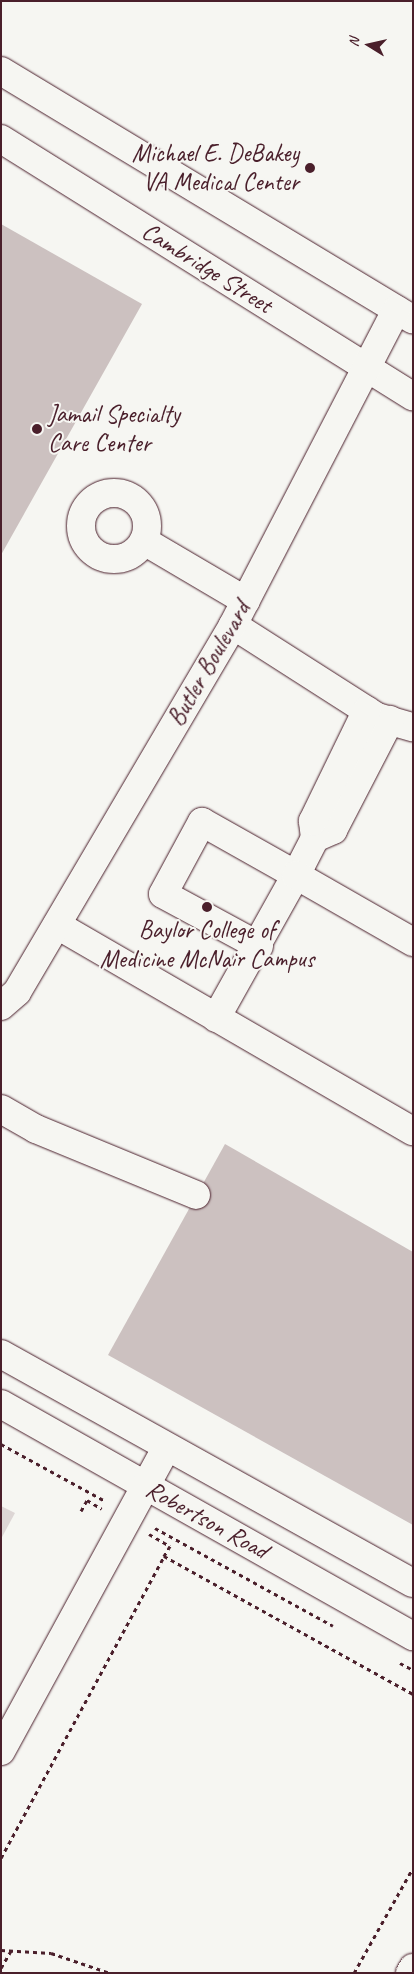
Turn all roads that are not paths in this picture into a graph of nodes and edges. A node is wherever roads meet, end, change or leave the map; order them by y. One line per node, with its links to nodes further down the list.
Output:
1 (1, 71): 3 (street)
2 (1, 139): 4 (street, Cambridge Street)
3 (404, 315): 4 (street, Butler Boulevard)
4 (368, 369): 5 (street, Cambridge Street); 7 (street, Butler Boulevard)
5 (413, 396)
6 (144, 542): 7 (street)
7 (246, 601): 8 (street, Butler Boulevard)
8 (233, 625): 9 (street); 11 (street, Butler Boulevard)
9 (390, 719): 10 (street)
10 (296, 875): 12 (street); 13 (street); 13 (street)
11 (57, 925): 14 (street, Butler Boulevard); 15 (street)
12 (413, 942)
13 (259, 946): 15 (street)
14 (1, 1006)
15 (207, 1011): 17 (street)
16 (1, 1110): 18 (street)
17 (413, 1131)
18 (196, 1195)
19 (1, 1354): 21 (street, Robertson Road)
20 (1, 1404): 22 (street, Robertson Road)
21 (168, 1447): 22 (street); 23 (street, Robertson Road)
22 (146, 1486): 24 (street, Robertson Road); 25 (street)
23 (413, 1583)
24 (413, 1636)
25 (1, 1751)
26 (413, 1968): 27 (street)
27 (410, 1973)

